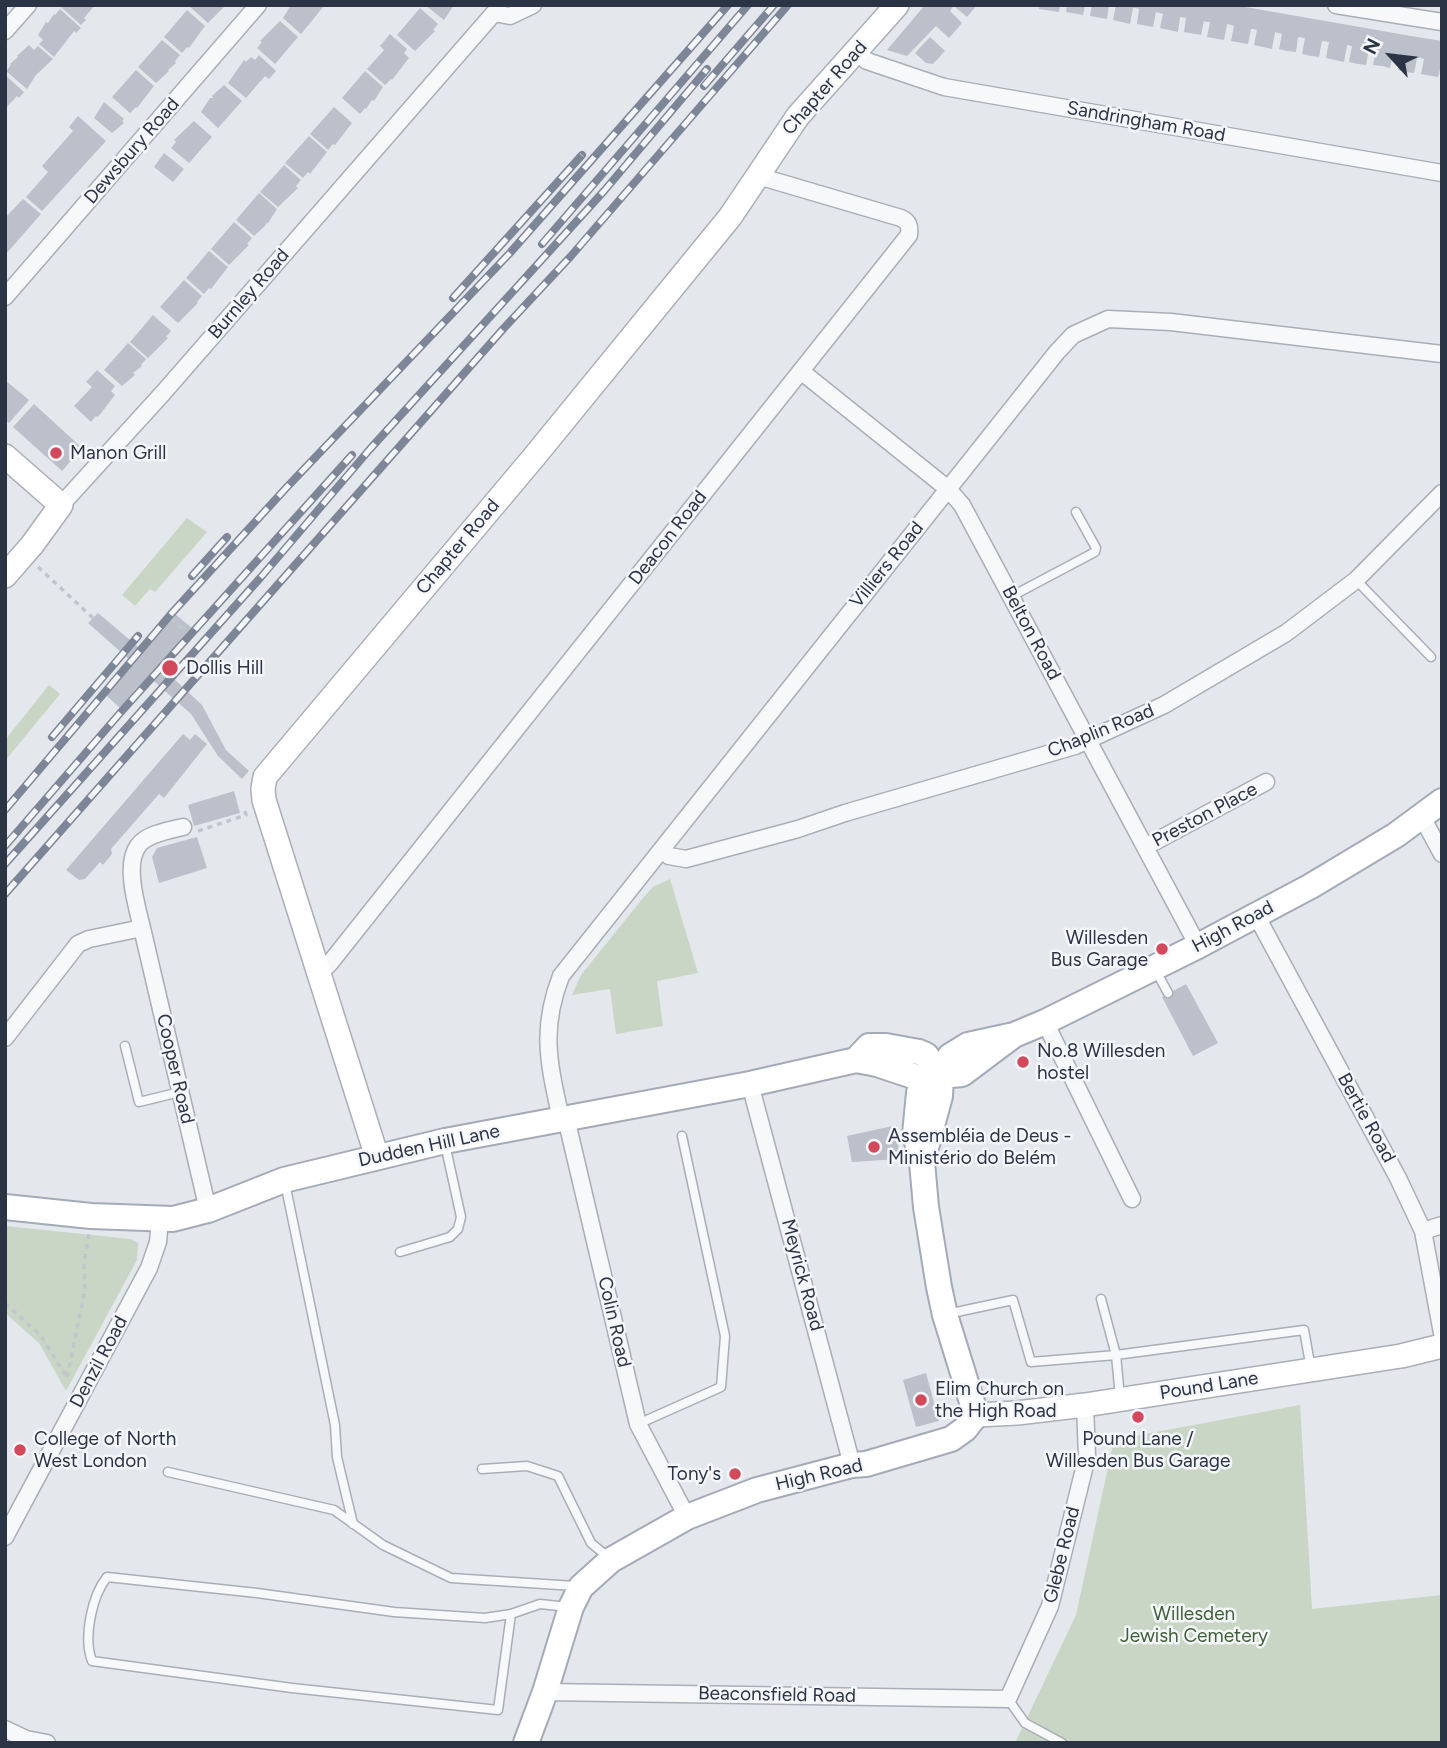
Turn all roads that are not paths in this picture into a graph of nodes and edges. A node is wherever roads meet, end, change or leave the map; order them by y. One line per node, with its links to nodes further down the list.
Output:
1 (28, 5): 8 (street)
2 (258, 5): 12 (street, Dewsbury Road)
3 (533, 5): 6 (street)
4 (897, 5): 9 (street, Chapter Road)
5 (1336, 5): 7 (street)
6 (492, 9): 18 (street, Burnley Road)
7 (1442, 22)
8 (5, 31)
9 (856, 51): 10 (street, Sandringham Road); 11 (street, Chapter Road)
10 (1442, 173)
11 (758, 176): 14 (street, Deacon Road); 36 (street, Chapter Road)
12 (5, 297)
13 (1442, 354): 16 (street, Villiers Road)
14 (802, 372): 16 (street, Belton Road); 36 (street, Deacon Road)
15 (5, 456): 18 (street)
16 (948, 489): 22 (street, Belton Road); 30 (street, Villiers Road)
17 (1442, 493): 21 (street, Chaplin Road)
18 (61, 505): 20 (street, Burnley Road)
19 (1076, 512): 22 (lane)
20 (5, 576)
21 (1356, 580): 23 (lane); 24 (street, Chaplin Road)
22 (1012, 596): 24 (street, Belton Road)
23 (1431, 657)
24 (1088, 740): 29 (street, Belton Road); 30 (street, Chaplin Road)
25 (1266, 782): 29 (street, Preston Place)
26 (1442, 802): 27 (main road, High Road)
27 (1422, 817): 31 (street); 32 (main road, High Road)
28 (185, 831): 33 (street, Cooper Road)
29 (1145, 847): 34 (street, Belton Road)
30 (662, 849): 44 (street, Villiers Road)
31 (1442, 854)
32 (1256, 915): 34 (main road, High Road); 54 (street, Bertie Road)
33 (142, 928): 39 (street); 43 (street, Cooper Road)
34 (1198, 946): 35 (main road, High Road)
35 (1155, 968): 37 (lane); 38 (main road, High Road)
36 (316, 970): 47 (street, Chapter Road)
37 (1168, 993)
38 (1045, 1022): 41 (main road, High Road); 49 (street)
39 (5, 1038)
40 (125, 1046): 43 (lane)
41 (941, 1076): 42 (main road, Dudden Hill Lane); 57 (main road, High Road)
42 (750, 1084): 44 (main road, Dudden Hill Lane); 66 (street, Meyrick Road)
43 (180, 1092): 51 (street, Cooper Road)
44 (563, 1118): 46 (main road, Dudden Hill Lane); 65 (street, Colin Road)
45 (682, 1136): 65 (lane)
46 (444, 1141): 47 (main road, Dudden Hill Lane); 55 (lane)
47 (377, 1157): 48 (main road, Dudden Hill Lane)
48 (285, 1180): 51 (main road, Dudden Hill Lane); 70 (lane)
49 (1132, 1199)
50 (5, 1207): 52 (main road, Dudden Hill Lane)
51 (208, 1210): 52 (main road, Dudden Hill Lane)
52 (160, 1220): 71 (street, Denzil Road)
53 (1442, 1225): 54 (street)
54 (1423, 1231): 58 (street, Bertie Road)
55 (400, 1252)
56 (1101, 1299): 60 (lane)
57 (945, 1315): 60 (lane); 64 (main road, High Road)
58 (1442, 1333)
59 (1442, 1346): 61 (street, Pound Lane)
60 (1116, 1355): 61 (lane); 62 (lane)
61 (1311, 1370): 62 (street, Pound Lane)
62 (1120, 1400): 63 (street, Pound Lane)
63 (1085, 1405): 64 (street, Pound Lane); 76 (street, Glebe Road)
64 (976, 1415): 66 (main road, High Road)
65 (638, 1424): 69 (street, Colin Road)
66 (852, 1465): 69 (main road, High Road)
67 (482, 1469): 72 (lane)
68 (168, 1472): 70 (lane)
69 (687, 1517): 72 (main road, High Road)
70 (353, 1524): 73 (lane)
71 (5, 1537)
72 (611, 1560): 73 (main road, High Road)
73 (576, 1597): 74 (lane); 75 (main road)
74 (510, 1614): 74 (lane)
75 (545, 1692): 76 (street, Beaconsfield Road); 79 (main road)
76 (1008, 1699): 80 (lane)
77 (5, 1728): 78 (street)
78 (47, 1743)
79 (526, 1743)
80 (1062, 1743)

